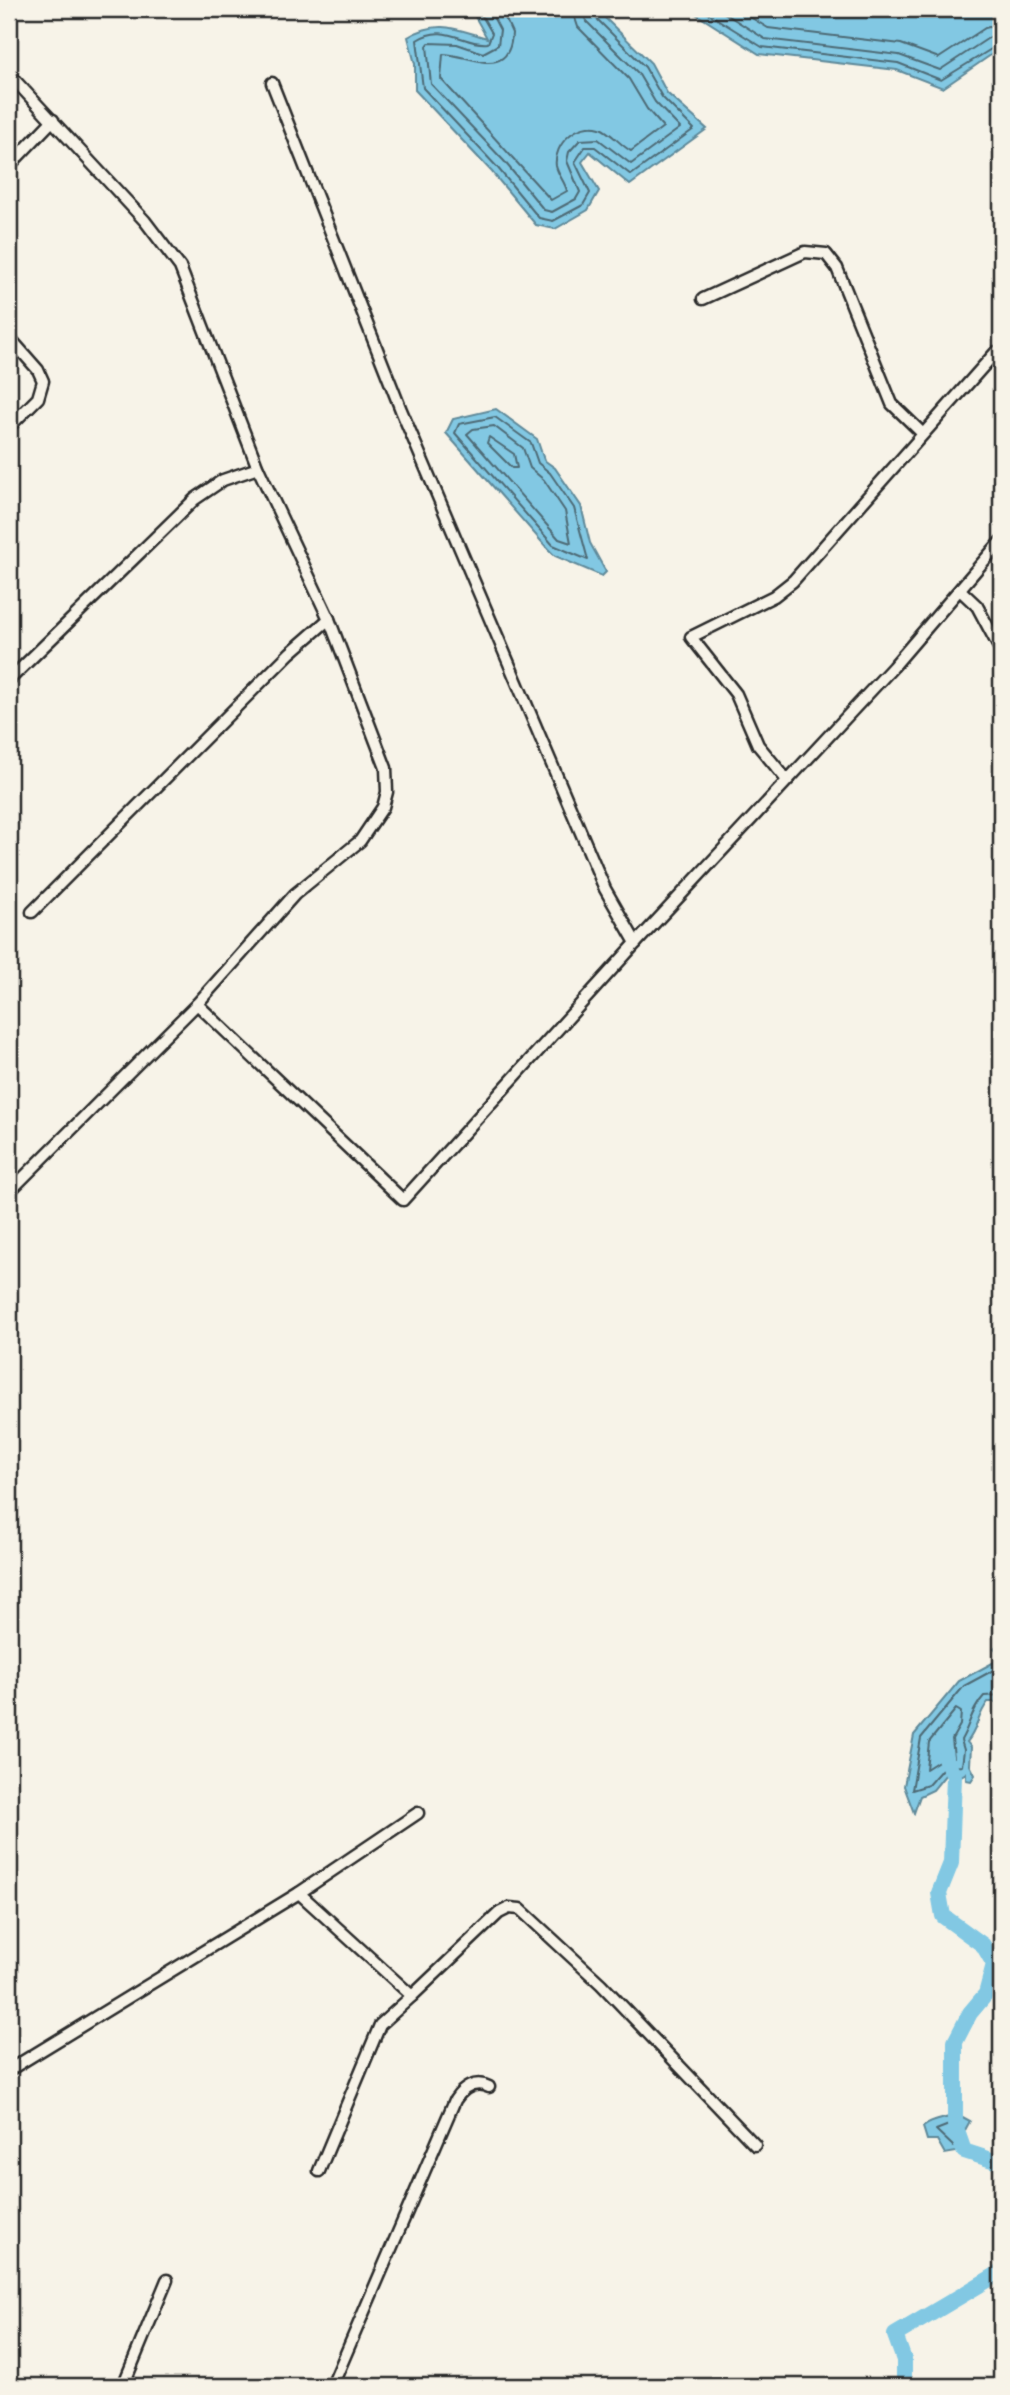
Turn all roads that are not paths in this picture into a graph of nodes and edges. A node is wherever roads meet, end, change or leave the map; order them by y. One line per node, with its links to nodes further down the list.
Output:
1 (9, 74): 3 (street)
2 (272, 83): 18 (street)
3 (53, 120): 4 (street); 10 (street)
4 (9, 166)
5 (703, 299): 9 (street)
6 (9, 337): 8 (street)
7 (996, 352): 9 (street)
8 (9, 427)
9 (922, 432): 16 (street)
10 (258, 468): 13 (street); 15 (street)
11 (1001, 541): 12 (street)
12 (960, 590): 14 (street); 16 (street)
13 (329, 619): 17 (street); 19 (street)
14 (1001, 651)
15 (9, 680)
16 (787, 780): 18 (street)
17 (32, 912)
18 (636, 943): 19 (street)
19 (198, 1004): 20 (street)
20 (9, 1192)
21 (418, 1813): 22 (street)
22 (299, 1893): 23 (street); 24 (street)
23 (412, 1996): 26 (street); 27 (street)
24 (11, 2065)
25 (489, 2087): 30 (street)
26 (755, 2145)
27 (319, 2171)
28 (167, 2280): 29 (street)
29 (123, 2386)
30 (332, 2386)

